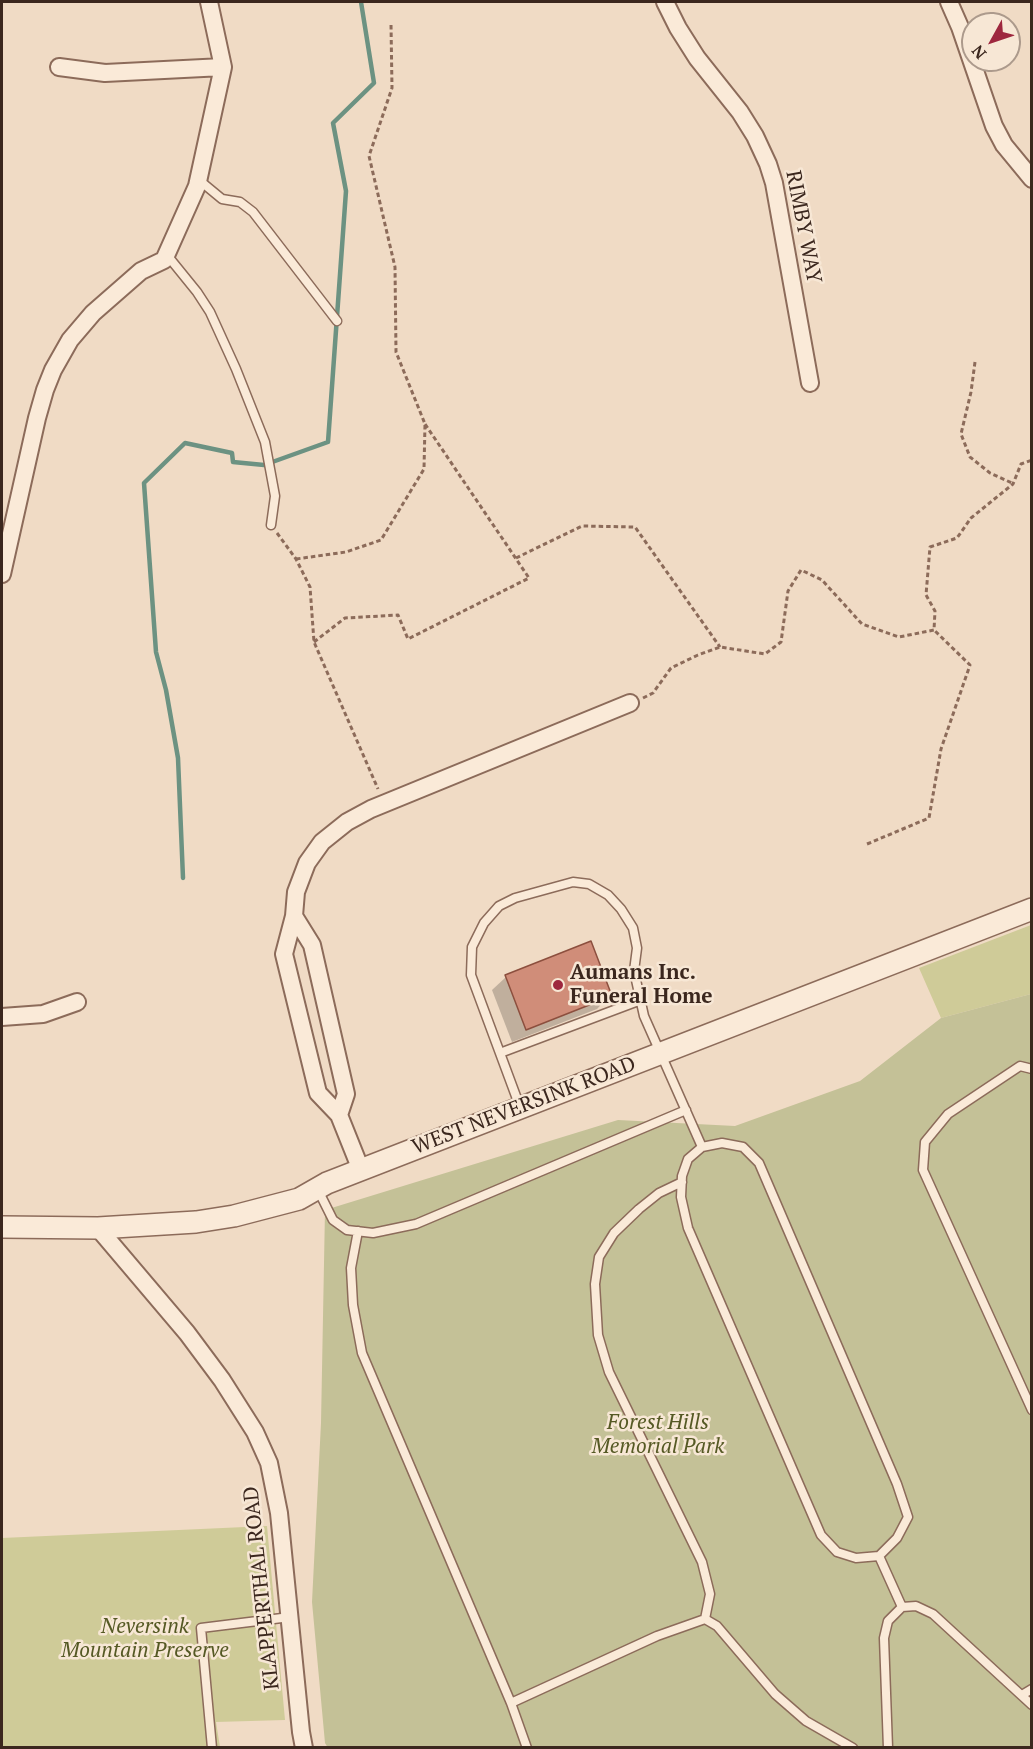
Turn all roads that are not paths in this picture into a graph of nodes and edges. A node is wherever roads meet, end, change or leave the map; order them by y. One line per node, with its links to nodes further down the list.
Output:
1 (209, 2): 5 (street)
2 (666, 2): 10 (street, RIMBY WAY)
3 (949, 2): 6 (street)
4 (60, 67): 5 (street)
5 (222, 68): 7 (street)
6 (1032, 179)
7 (199, 180): 8 (street); 9 (lane)
8 (167, 254): 11 (lane); 12 (street)
9 (337, 321)
10 (810, 383)
11 (271, 525)
12 (2, 574)
13 (630, 704): 15 (street)
14 (1032, 909): 20 (street, WEST NEVERSINK ROAD)
15 (294, 916): 24 (street); 24 (street)
16 (640, 1000): 19 (lane); 19 (lane); 20 (lane)
17 (77, 1002): 18 (street)
18 (2, 1017)
19 (500, 1053): 22 (lane)
20 (660, 1053): 22 (street, WEST NEVERSINK ROAD); 23 (lane)
21 (1032, 1069): 32 (lane)
22 (520, 1107): 26 (street, WEST NEVERSINK ROAD)
23 (686, 1110): 25 (lane); 31 (lane)
24 (339, 1115): 26 (street)
25 (702, 1146): 27 (lane); 33 (lane)
26 (361, 1170): 28 (street, WEST NEVERSINK ROAD)
27 (682, 1182): 33 (lane); 36 (lane)
28 (317, 1188): 30 (street, WEST NEVERSINK ROAD); 31 (lane)
29 (2, 1227): 30 (street, WEST NEVERSINK ROAD)
30 (99, 1228): 35 (street, KLAPPERTHAL ROAD)
31 (358, 1231): 39 (lane)
32 (1032, 1410)
33 (879, 1556): 34 (lane)
34 (902, 1607): 38 (lane); 45 (lane)
35 (290, 1617): 41 (lane); 42 (street, KLAPPERTHAL ROAD)
36 (705, 1619): 39 (lane); 44 (lane)
37 (1032, 1689): 38 (lane)
38 (1022, 1695): 40 (lane)
39 (511, 1703): 43 (lane)
40 (1032, 1705)
41 (212, 1748)
42 (304, 1748)
43 (526, 1748)
44 (852, 1748)
45 (888, 1748)

